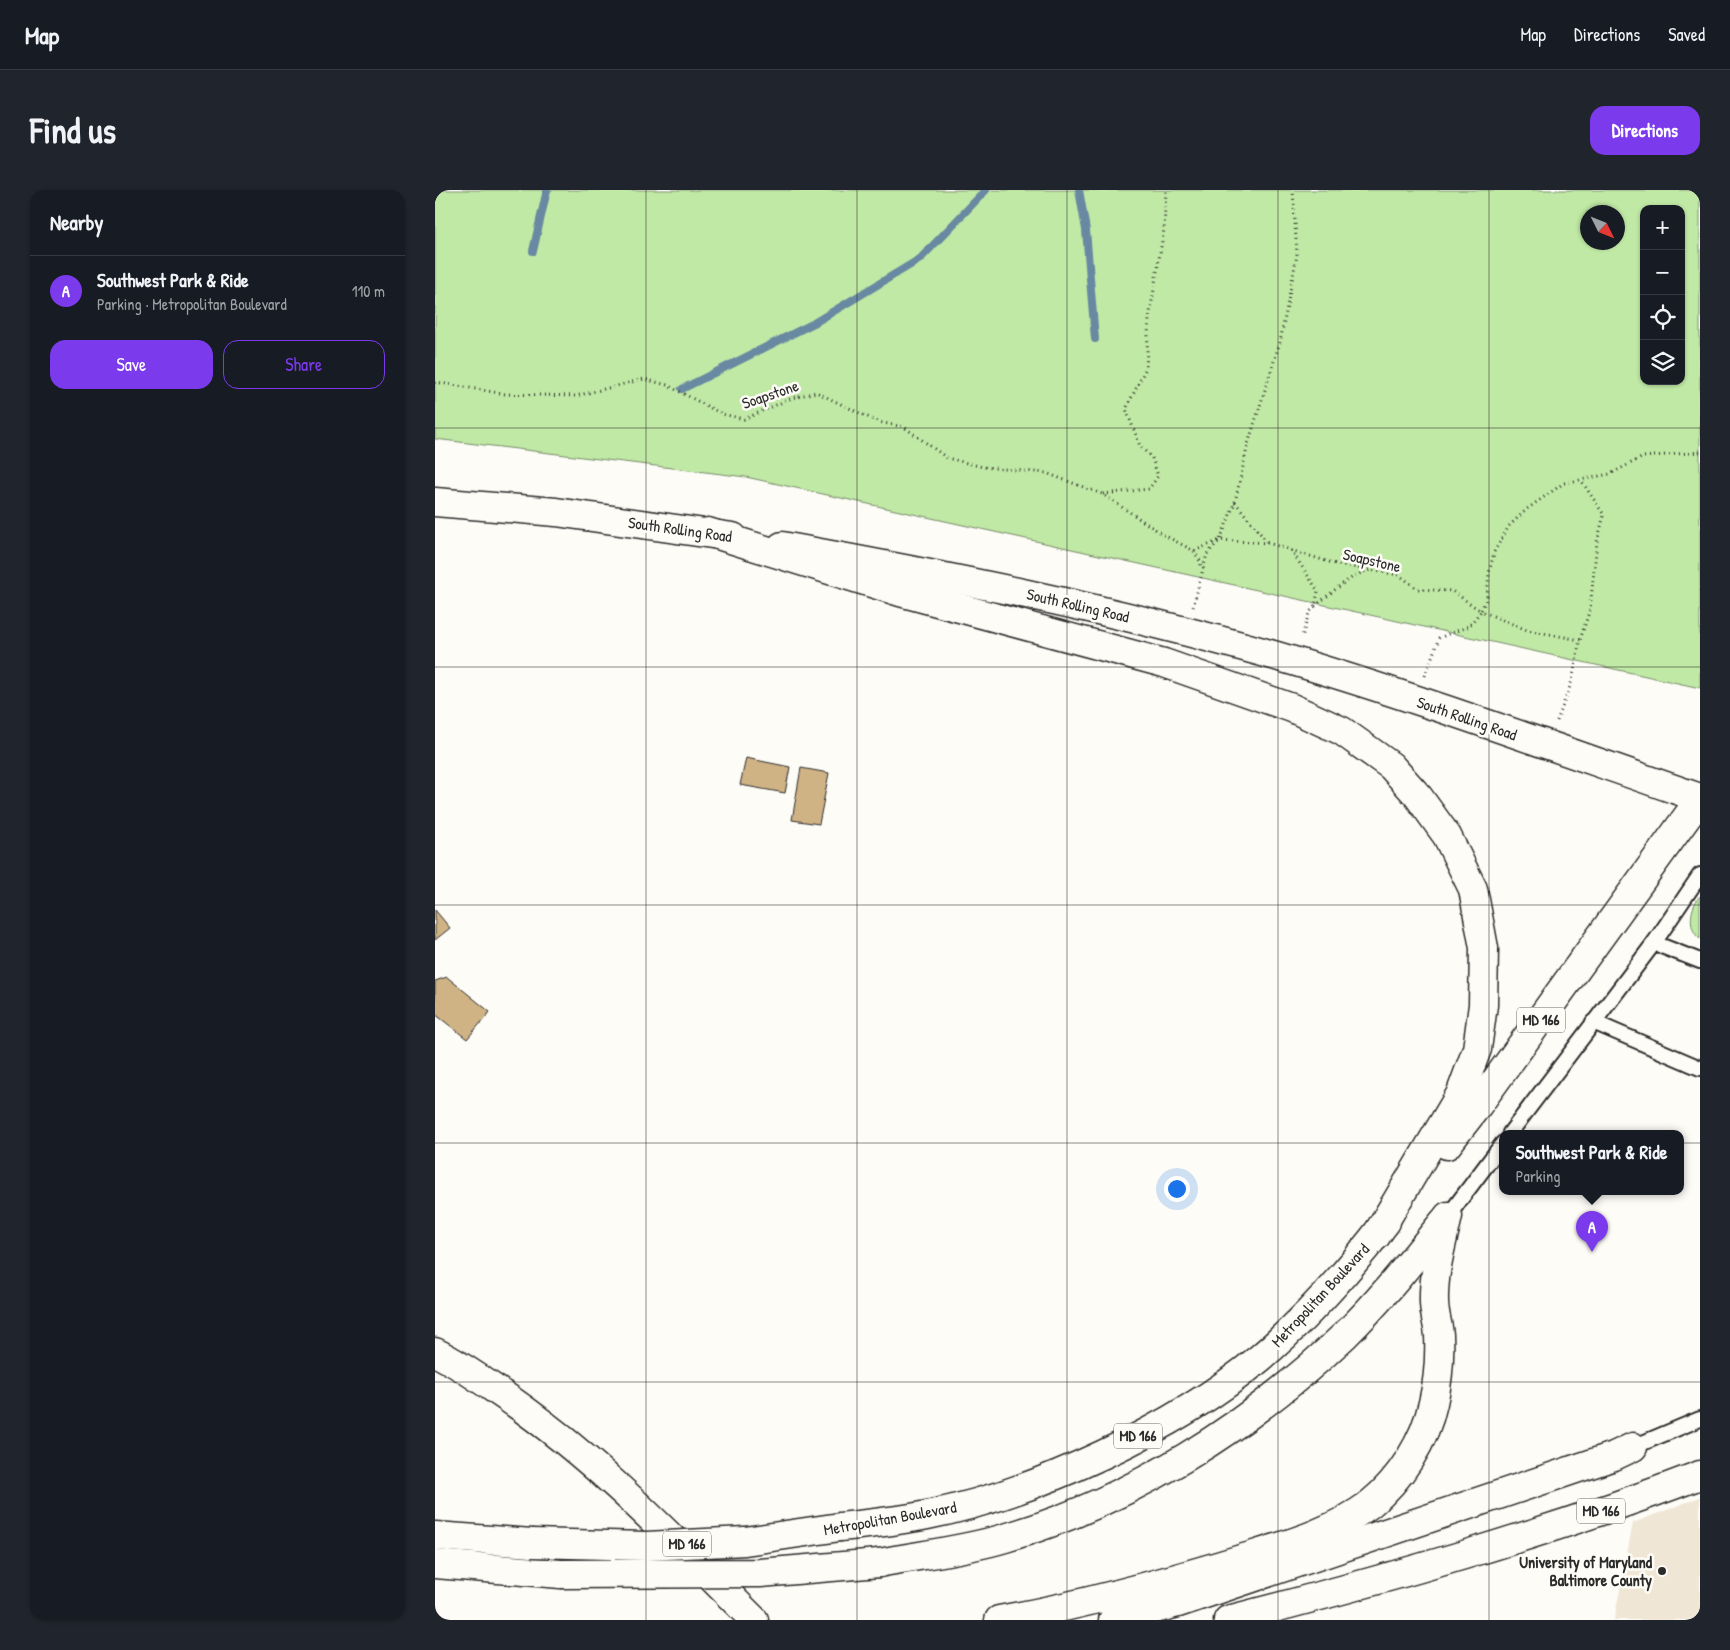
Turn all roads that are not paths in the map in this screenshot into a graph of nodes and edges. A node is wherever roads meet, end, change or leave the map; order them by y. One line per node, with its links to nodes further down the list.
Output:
1 (435, 502): 2 (main road, South Rolling Road)
2 (709, 532): 3 (main road, South Rolling Road); 12 (main road)
3 (1700, 799): 12 (main road, MD 166)
4 (1700, 875): 5 (lane)
5 (1654, 943): 6 (lane); 7 (lane)
6 (1700, 961)
7 (1593, 1022): 8 (lane); 9 (lane)
8 (1700, 1068)
9 (1512, 1130)
10 (1499, 1148): 11 (lane)
11 (1449, 1216): 18 (main road, bridge); 20 (main road)
12 (1376, 1236): 17 (main road, Metropolitan Boulevard / MD 166, bridge)
13 (435, 1352): 19 (main road)
14 (1700, 1420): 15 (lane)
15 (1633, 1447): 21 (main road)
16 (1700, 1475): 22 (main road, MD 166)
17 (435, 1536)
18 (435, 1564)
19 (754, 1620)
20 (999, 1620)
21 (1113, 1620)
22 (1228, 1620)

